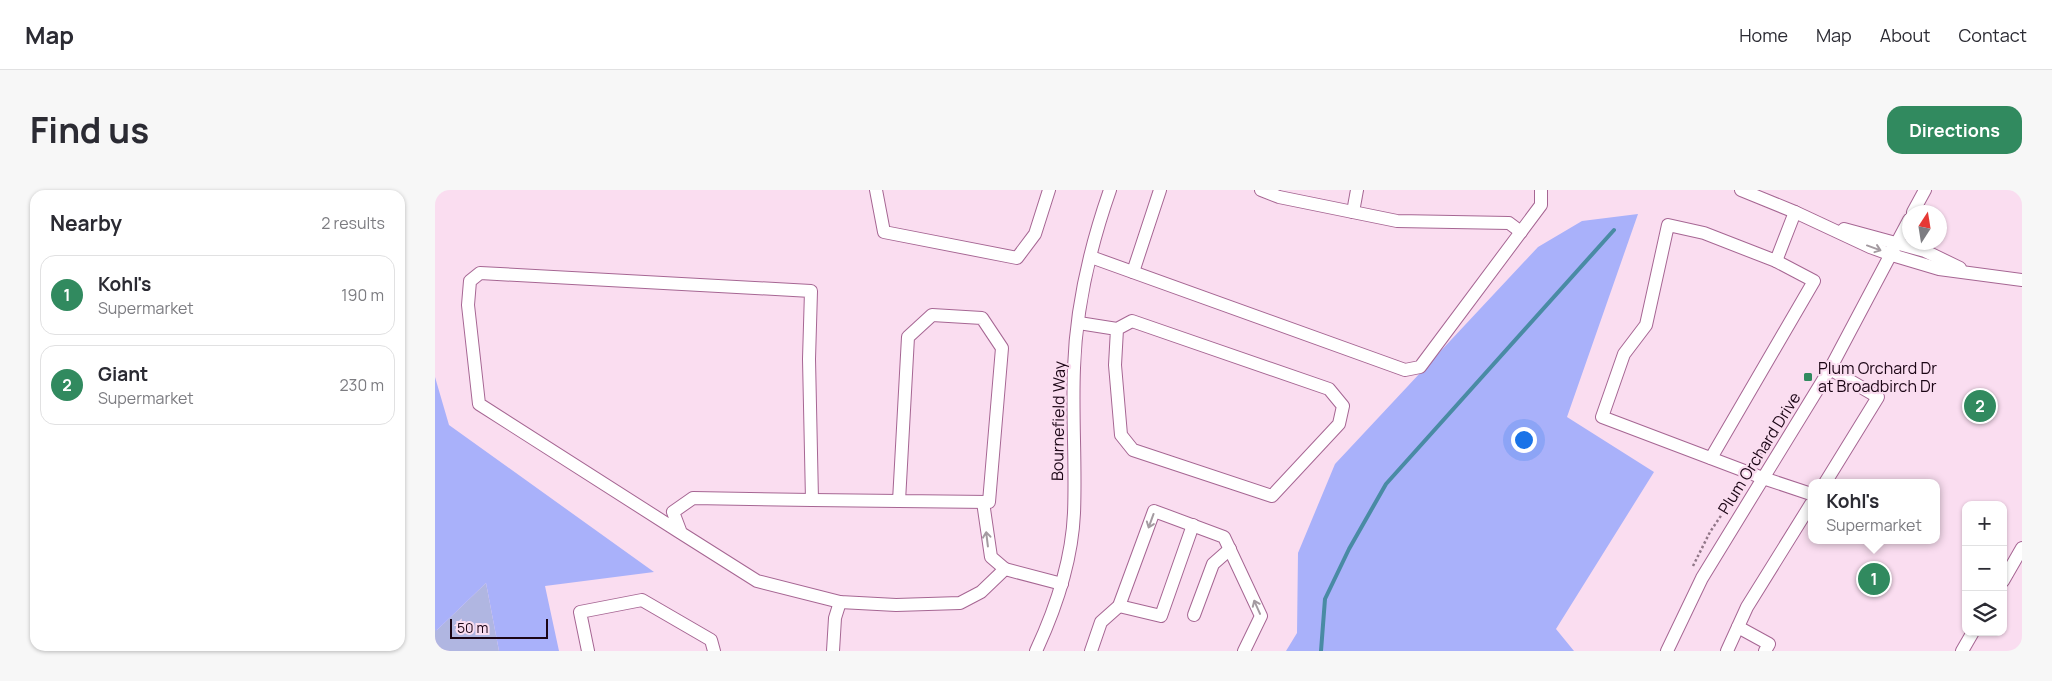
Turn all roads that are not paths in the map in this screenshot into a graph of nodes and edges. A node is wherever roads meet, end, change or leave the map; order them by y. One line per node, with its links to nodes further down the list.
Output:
1 (876, 190): 2 (street)
2 (1049, 190)
3 (1110, 190): 16 (street, Bournefield Way)
4 (1160, 190): 18 (street)
5 (1261, 190): 11 (street)
6 (1357, 190): 11 (street)
7 (1541, 190): 13 (street)
8 (1741, 190): 12 (street)
9 (1925, 190): 10 (street)
10 (1917, 205)
11 (1353, 212): 13 (street)
12 (1795, 212): 15 (street); 17 (street)
13 (1521, 232): 18 (street)
14 (1902, 234): 15 (street, Plum Orchard Drive)
15 (1895, 249): 19 (street); 22 (street, Plum Orchard Drive)
16 (1091, 258): 18 (street); 20 (street, Bournefield Way)
17 (1776, 261): 23 (street); 23 (street)
18 (1133, 272)
19 (2022, 280)
20 (1079, 323): 21 (street); 37 (street, Bournefield Way)
21 (1117, 329): 21 (street)
22 (1830, 369): 24 (street, Plum Orchard Drive); 25 (street)
23 (1711, 458): 24 (street)
24 (1763, 478): 26 (street); 49 (street, Plum Orchard Drive)
25 (1828, 479)
26 (1808, 493)
27 (811, 500): 28 (street); 32 (street); 32 (street)
28 (899, 501): 29 (street); 29 (street)
29 (983, 502): 35 (street, one-way to 29)
30 (1808, 509): 41 (street)
31 (1193, 525): 34 (street); 39 (street); 39 (street, one-way to 39)
32 (681, 533): 38 (street)
33 (2022, 548): 36 (street)
34 (1230, 549): 40 (street); 48 (street, one-way to 34)
35 (1005, 569): 37 (street); 38 (street)
36 (2007, 574)
37 (1062, 584): 46 (street, Bournefield Way)
38 (840, 602): 45 (street)
39 (1119, 606): 47 (street)
40 (1194, 615)
41 (1738, 626): 50 (street); 51 (street)
42 (1971, 636): 52 (street)
43 (588, 651): 44 (street)
44 (714, 651)
45 (833, 651)
46 (1036, 651)
47 (1091, 651)
48 (1244, 651)
49 (1667, 651)
50 (1727, 651)
51 (1765, 651)
52 (1962, 651)

